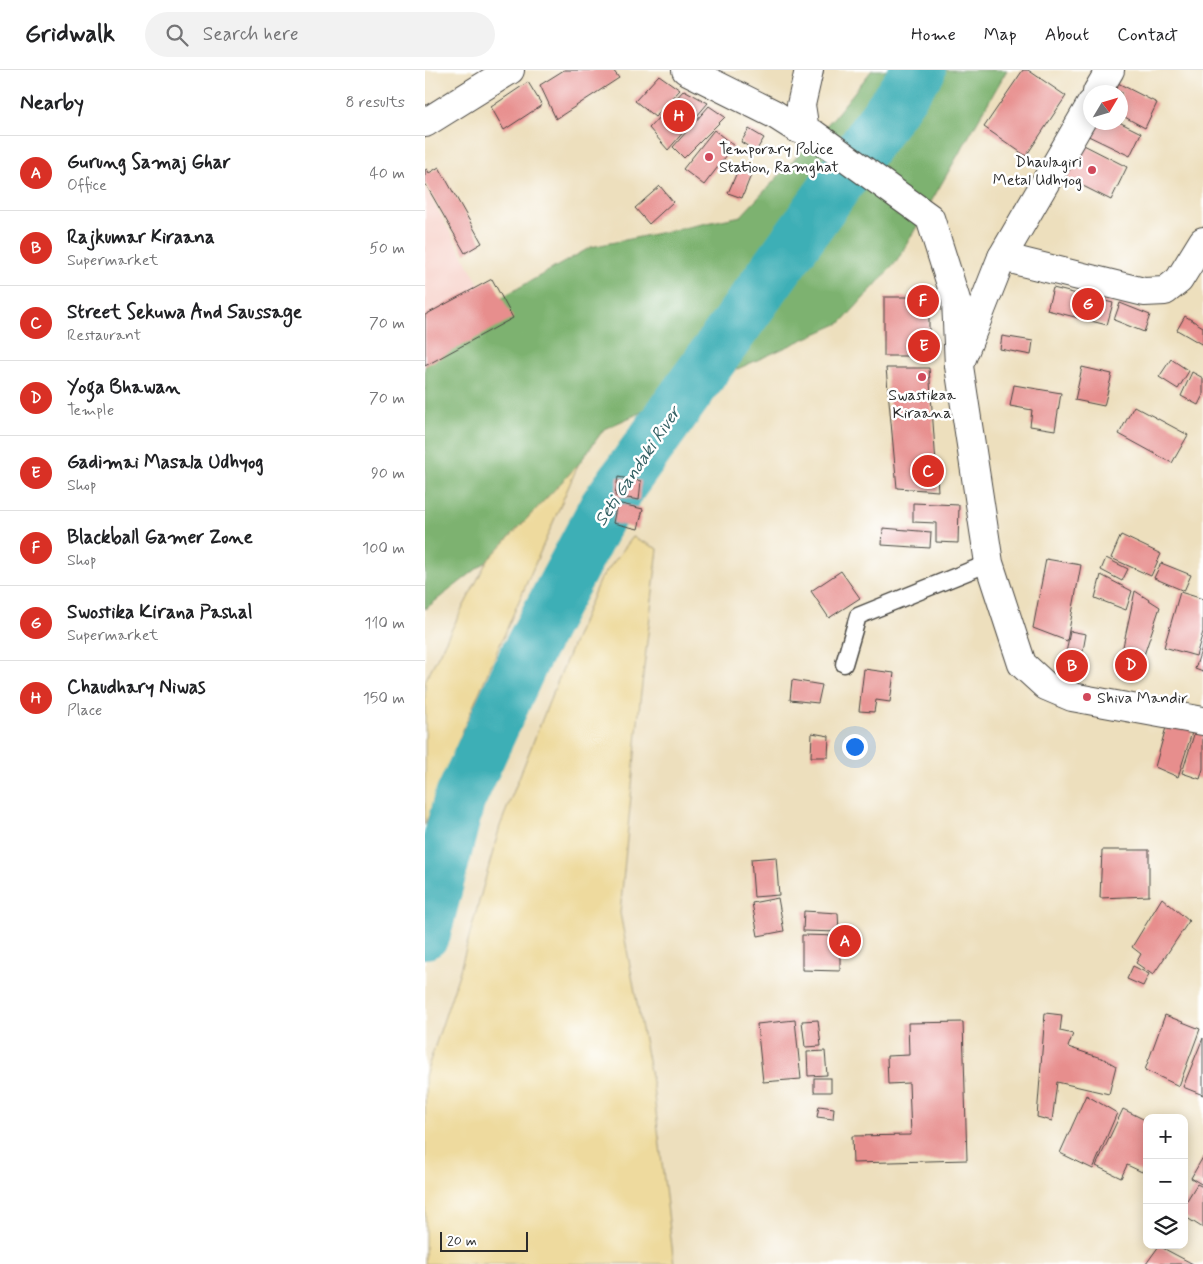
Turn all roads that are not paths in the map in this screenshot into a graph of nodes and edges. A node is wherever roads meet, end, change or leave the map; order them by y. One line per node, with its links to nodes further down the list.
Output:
1 (511, 70): 7 (street)
2 (686, 70): 8 (street)
3 (809, 70): 8 (street)
4 (1110, 70): 5 (street)
5 (1101, 85)
6 (1083, 118): 10 (street)
7 (425, 124)
8 (810, 133): 11 (street)
9 (1203, 241): 10 (street)
10 (1002, 257): 11 (street)
11 (959, 366): 12 (street)
12 (989, 564): 13 (lane); 14 (street)
13 (843, 664)
14 (1203, 721)

